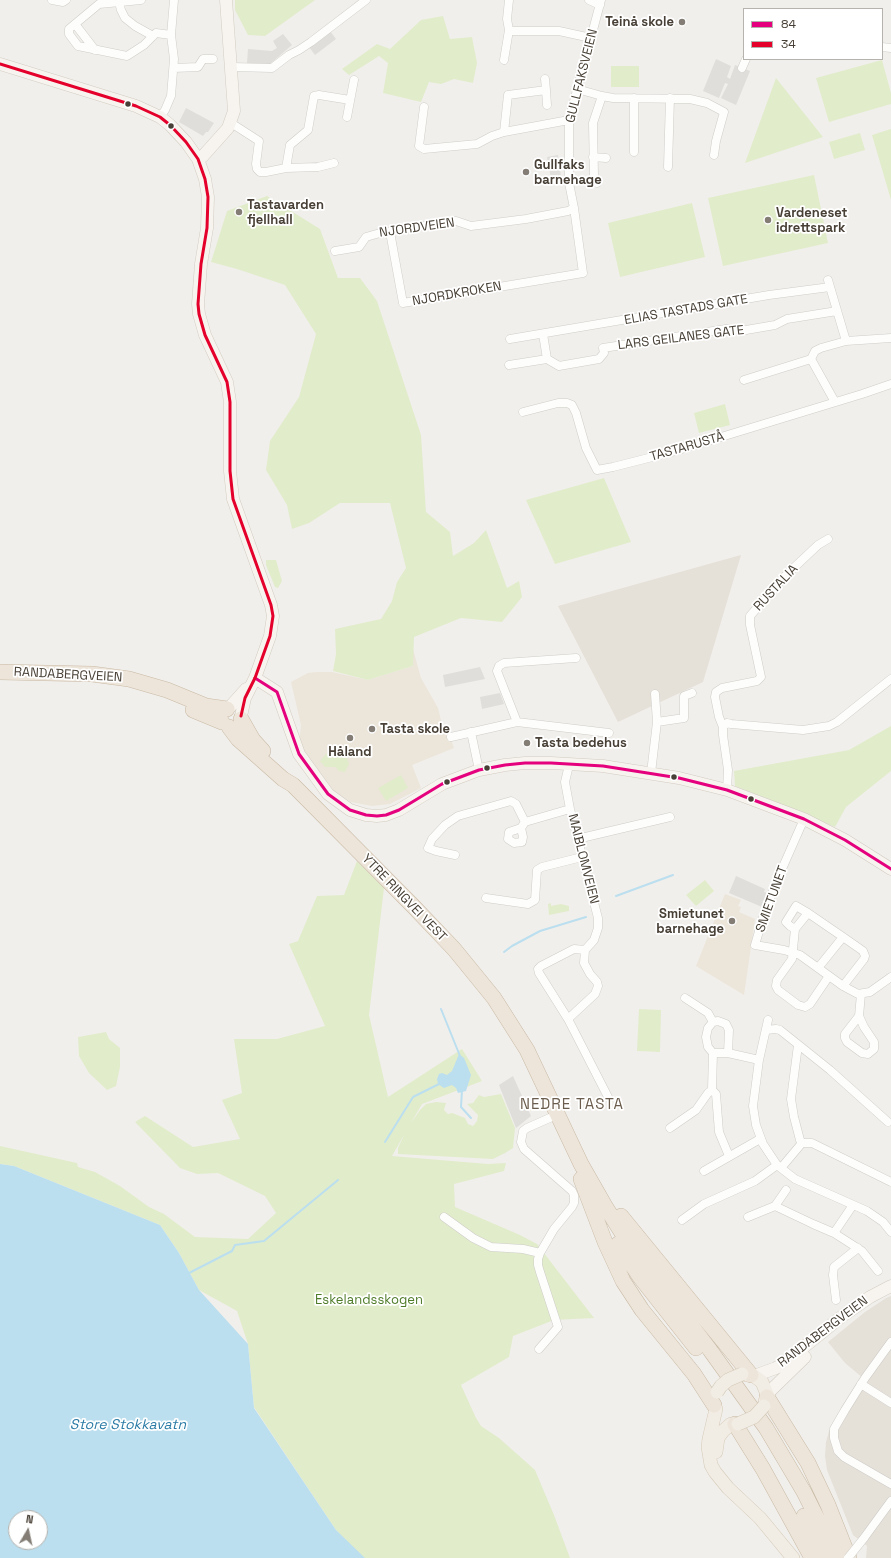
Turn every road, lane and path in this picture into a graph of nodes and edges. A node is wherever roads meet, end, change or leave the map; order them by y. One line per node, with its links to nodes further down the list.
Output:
1 (52, 0): 2 (street)
2 (66, 0)
3 (141, 0): 10 (street)
4 (174, 0): 13 (street)
5 (226, 0): 20 (main road)
6 (366, 0): 20 (street)
7 (509, 0): 12 (street)
8 (589, 0): 11 (street)
9 (107, 1): 10 (street); 14 (street)
10 (119, 2): 14 (street)
11 (601, 2): 15 (street, GULLFAKSVEIEN)
12 (509, 30): 15 (street); 17 (street)
13 (171, 35): 14 (street); 21 (street)
14 (153, 36)
15 (591, 38): 25 (street, GULLFAKSVEIEN)
16 (212, 59): 21 (street)
17 (504, 60)
18 (746, 60): 22 (street)
19 (0, 64): 33 (main road)
20 (232, 67): 36 (main road)
21 (174, 68): 33 (street)
22 (742, 68)
23 (544, 79): 26 (street)
24 (354, 80): 30 (street)
25 (577, 89): 27 (street); 35 (street, GULLFAKSVEIEN)
26 (546, 90): 31 (street); 37 (street)
27 (602, 96): 28 (street); 41 (street)
28 (634, 98): 29 (street); 38 (street)
29 (670, 98): 40 (street); 44 (street)
30 (350, 100): 34 (street); 45 (street)
31 (548, 105)
32 (424, 107): 37 (street)
33 (160, 117): 39 (main road)
34 (347, 117)
35 (569, 120): 37 (street); 47 (street, GULLFAKSVEIEN)
36 (231, 123): 39 (main road); 45 (street)
37 (504, 132)
38 (634, 152)
39 (195, 154): 67 (main road)
40 (714, 155)
41 (593, 157): 42 (street); 46 (street)
42 (606, 158)
43 (334, 163): 45 (street)
44 (668, 167)
45 (286, 168)
46 (596, 183)
47 (574, 208): 48 (street, NJORDVEIEN); 50 (street, GULLFAKSVEIEN)
48 (390, 232): 49 (street, NJORDVEIEN); 50 (street, NJORDKROKEN)
49 (335, 251)
50 (583, 272)
51 (837, 311): 52 (street, ELIAS TASTADS GATE); 55 (street); 56 (street, LARS GEILANES GATE)
52 (543, 334): 54 (street, ELIAS TASTADS GATE); 56 (street)
53 (891, 338): 55 (street)
54 (510, 339)
55 (846, 341): 57 (street)
56 (547, 359): 58 (street, LARS GEILANES GATE)
57 (811, 359): 59 (street); 61 (street)
58 (509, 365)
59 (744, 380)
60 (891, 384): 61 (street, TASTARUSTÅ)
61 (835, 402): 62 (street, TASTARUSTÅ)
62 (523, 412)
63 (828, 539): 74 (street, RUSTALIA)
64 (576, 658): 72 (street)
65 (0, 672): 71 (highway, RANDABERGVEIEN)
66 (0, 676): 71 (highway, RANDABERGVEIEN)
67 (255, 678): 71 (main road); 79 (main road)
68 (891, 679): 74 (street)
69 (692, 692): 73 (street)
70 (655, 694): 73 (street)
71 (231, 717): 106 (highway, YTRE RINGVEI VEST)
72 (517, 722): 75 (street); 76 (street)
73 (657, 722): 80 (street)
74 (723, 726): 81 (street)
75 (471, 732): 77 (street); 79 (street)
76 (609, 733)
77 (451, 737)
78 (569, 765): 79 (main road); 80 (main road); 82 (street, MAIBLOMVEIEN)
79 (479, 770)
80 (651, 773): 81 (main road)
81 (727, 790): 84 (main road)
82 (570, 809): 85 (street, MAIBLOMVEIEN); 86 (street)
83 (670, 817): 85 (street)
84 (804, 819): 88 (main road); 94 (street, SMIETUNET)
85 (578, 839): 87 (street, MAIBLOMVEIEN)
86 (455, 855)
87 (582, 857): 89 (street); 93 (street, MAIBLOMVEIEN)
88 (891, 869)
89 (486, 898)
90 (808, 913): 91 (street); 91 (street, SMIETUNET); 92 (street, SMIETUNET)
91 (795, 929): 94 (street, SMIETUNET)
92 (843, 937): 95 (street); 98 (street, SMIETUNET)
93 (585, 950): 102 (street); 102 (street)
94 (792, 952): 95 (street, SMIETUNET); 96 (street, SMIETUNET)
95 (818, 968): 96 (street, SMIETUNET)
96 (829, 976): 98 (street, SMIETUNET)
97 (891, 977): 99 (street)
98 (844, 986): 99 (street, SMIETUNET)
99 (861, 994): 101 (street)
100 (685, 998): 104 (street)
101 (859, 1016): 101 (street)
102 (568, 1019): 112 (street)
103 (768, 1020): 105 (street)
104 (713, 1022): 108 (street); 109 (street)
105 (766, 1030): 107 (street); 110 (street)
106 (519, 1038): 113 (highway); 118 (highway)
107 (798, 1045): 114 (street); 117 (street)
108 (713, 1053): 109 (street); 111 (street)
109 (728, 1053): 110 (street)
110 (759, 1060): 116 (street)
111 (712, 1090): 115 (street); 119 (street)
112 (608, 1098)
113 (552, 1117): 122 (highway); 133 (street)
114 (888, 1122)
115 (670, 1128)
116 (760, 1139): 119 (street); 120 (street)
117 (802, 1143): 120 (street); 123 (street)
118 (578, 1156): 140 (highway); 152 (highway)
119 (729, 1156): 121 (street)
120 (779, 1166): 125 (street); 129 (street)
121 (704, 1170)
122 (581, 1174): 143 (highway); 151 (highway)
123 (891, 1182)
124 (786, 1190): 126 (street)
125 (853, 1205): 130 (street); 131 (street)
126 (775, 1206): 128 (street); 131 (street)
127 (444, 1217): 133 (street)
128 (748, 1217)
129 (682, 1220)
130 (891, 1232)
131 (834, 1233): 132 (street)
132 (858, 1248): 134 (street); 137 (street)
133 (540, 1252): 139 (street)
134 (878, 1271)
135 (891, 1286): 140 (main road, RANDABERGVEIEN)
136 (891, 1290): 142 (main road, RANDABERGVEIEN)
137 (836, 1300)
138 (891, 1342): 141 (street)
139 (539, 1349)
140 (749, 1375): 142 (main road); 143 (main road, bridge)
141 (861, 1384): 144 (street); 147 (street)
142 (766, 1399): 145 (main road, bridge); 153 (highway)
143 (716, 1402): 145 (main road); 146 (main road)
144 (891, 1403)
145 (735, 1424): 146 (main road); 150 (highway)
146 (721, 1481): 149 (main road)
147 (891, 1484)
148 (891, 1501): 153 (street, bridge)
149 (793, 1558)
150 (812, 1558)
151 (825, 1558)
152 (838, 1558)
153 (848, 1558)

